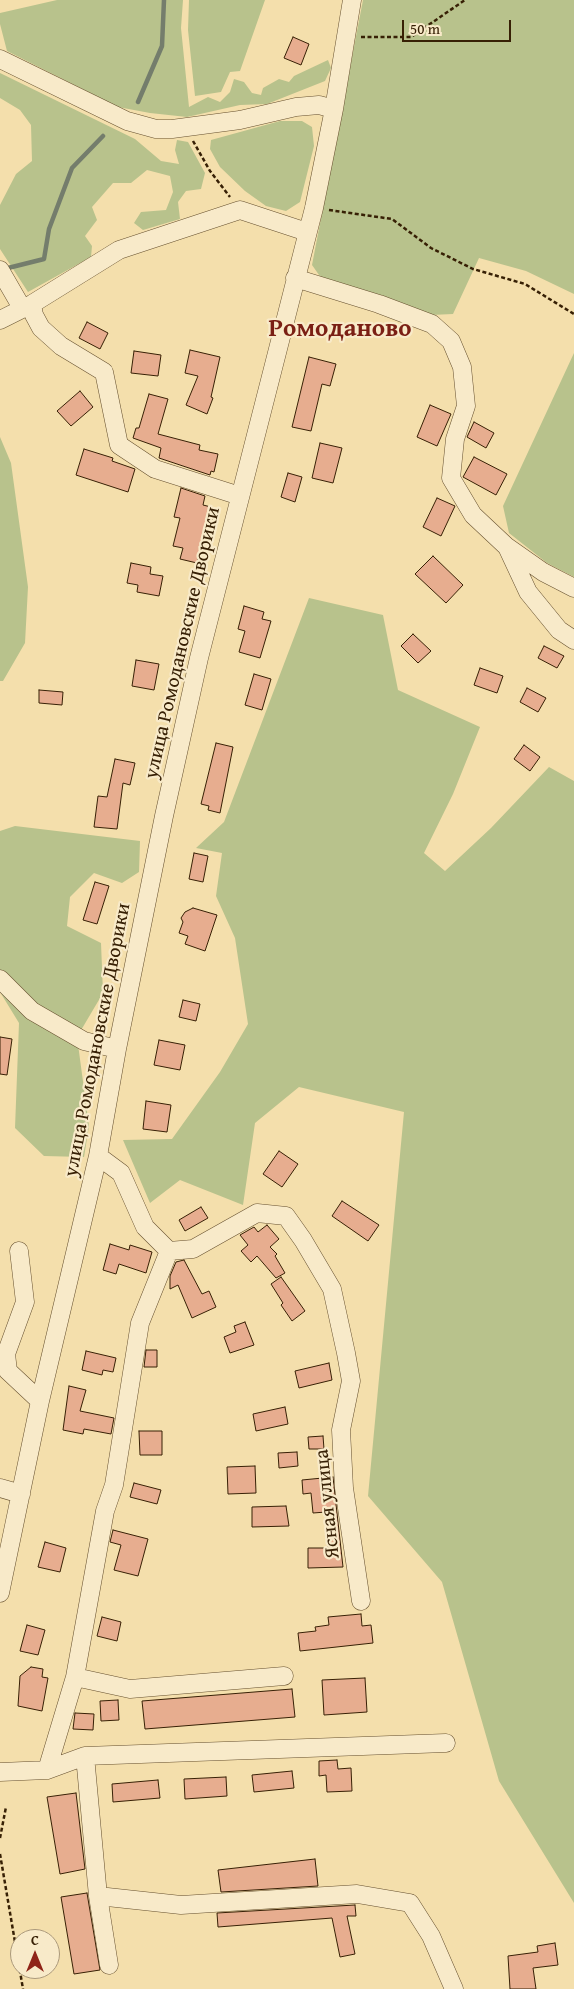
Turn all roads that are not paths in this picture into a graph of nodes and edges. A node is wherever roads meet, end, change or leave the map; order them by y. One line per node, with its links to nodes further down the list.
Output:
1 (352, 0): 3 (street, улица Ромодановские Дворики)
2 (0, 59): 3 (street)
3 (334, 109): 4 (street, улица Ромодановские Дворики)
4 (307, 232): 6 (street, улица Ромодановские Дворики); 7 (street)
5 (0, 270): 7 (street, улица Ромодановские Дворики)
6 (295, 278): 9 (street, улица Ромодановские Дворики); 10 (street)
7 (27, 306): 8 (street); 9 (street, улица Ромодановские Дворики)
8 (0, 320)
9 (240, 496): 14 (street, улица Ромодановские Дворики)
10 (506, 546): 11 (street); 12 (street)
11 (574, 588)
12 (574, 640)
13 (0, 979): 14 (street)
14 (117, 1049): 15 (street, улица Ромодановские Дворики)
15 (98, 1156): 17 (street); 18 (street, улица Ромодановские Дворики)
16 (19, 1251): 18 (street)
17 (169, 1252): 22 (street, Ясная улица); 24 (street)
18 (40, 1401): 20 (street, улица Ромодановские Дворики)
19 (0, 1488): 20 (street)
20 (20, 1494): 21 (street, улица Ромодановские Дворики)
21 (0, 1593)
22 (361, 1601)
23 (284, 1676): 24 (street)
24 (75, 1677): 27 (street)
25 (446, 1743): 26 (street)
26 (85, 1756): 27 (street); 29 (street)
27 (47, 1770): 28 (street)
28 (0, 1772)
29 (98, 1896): 30 (street); 31 (street)
30 (109, 1964)
31 (454, 1989)

